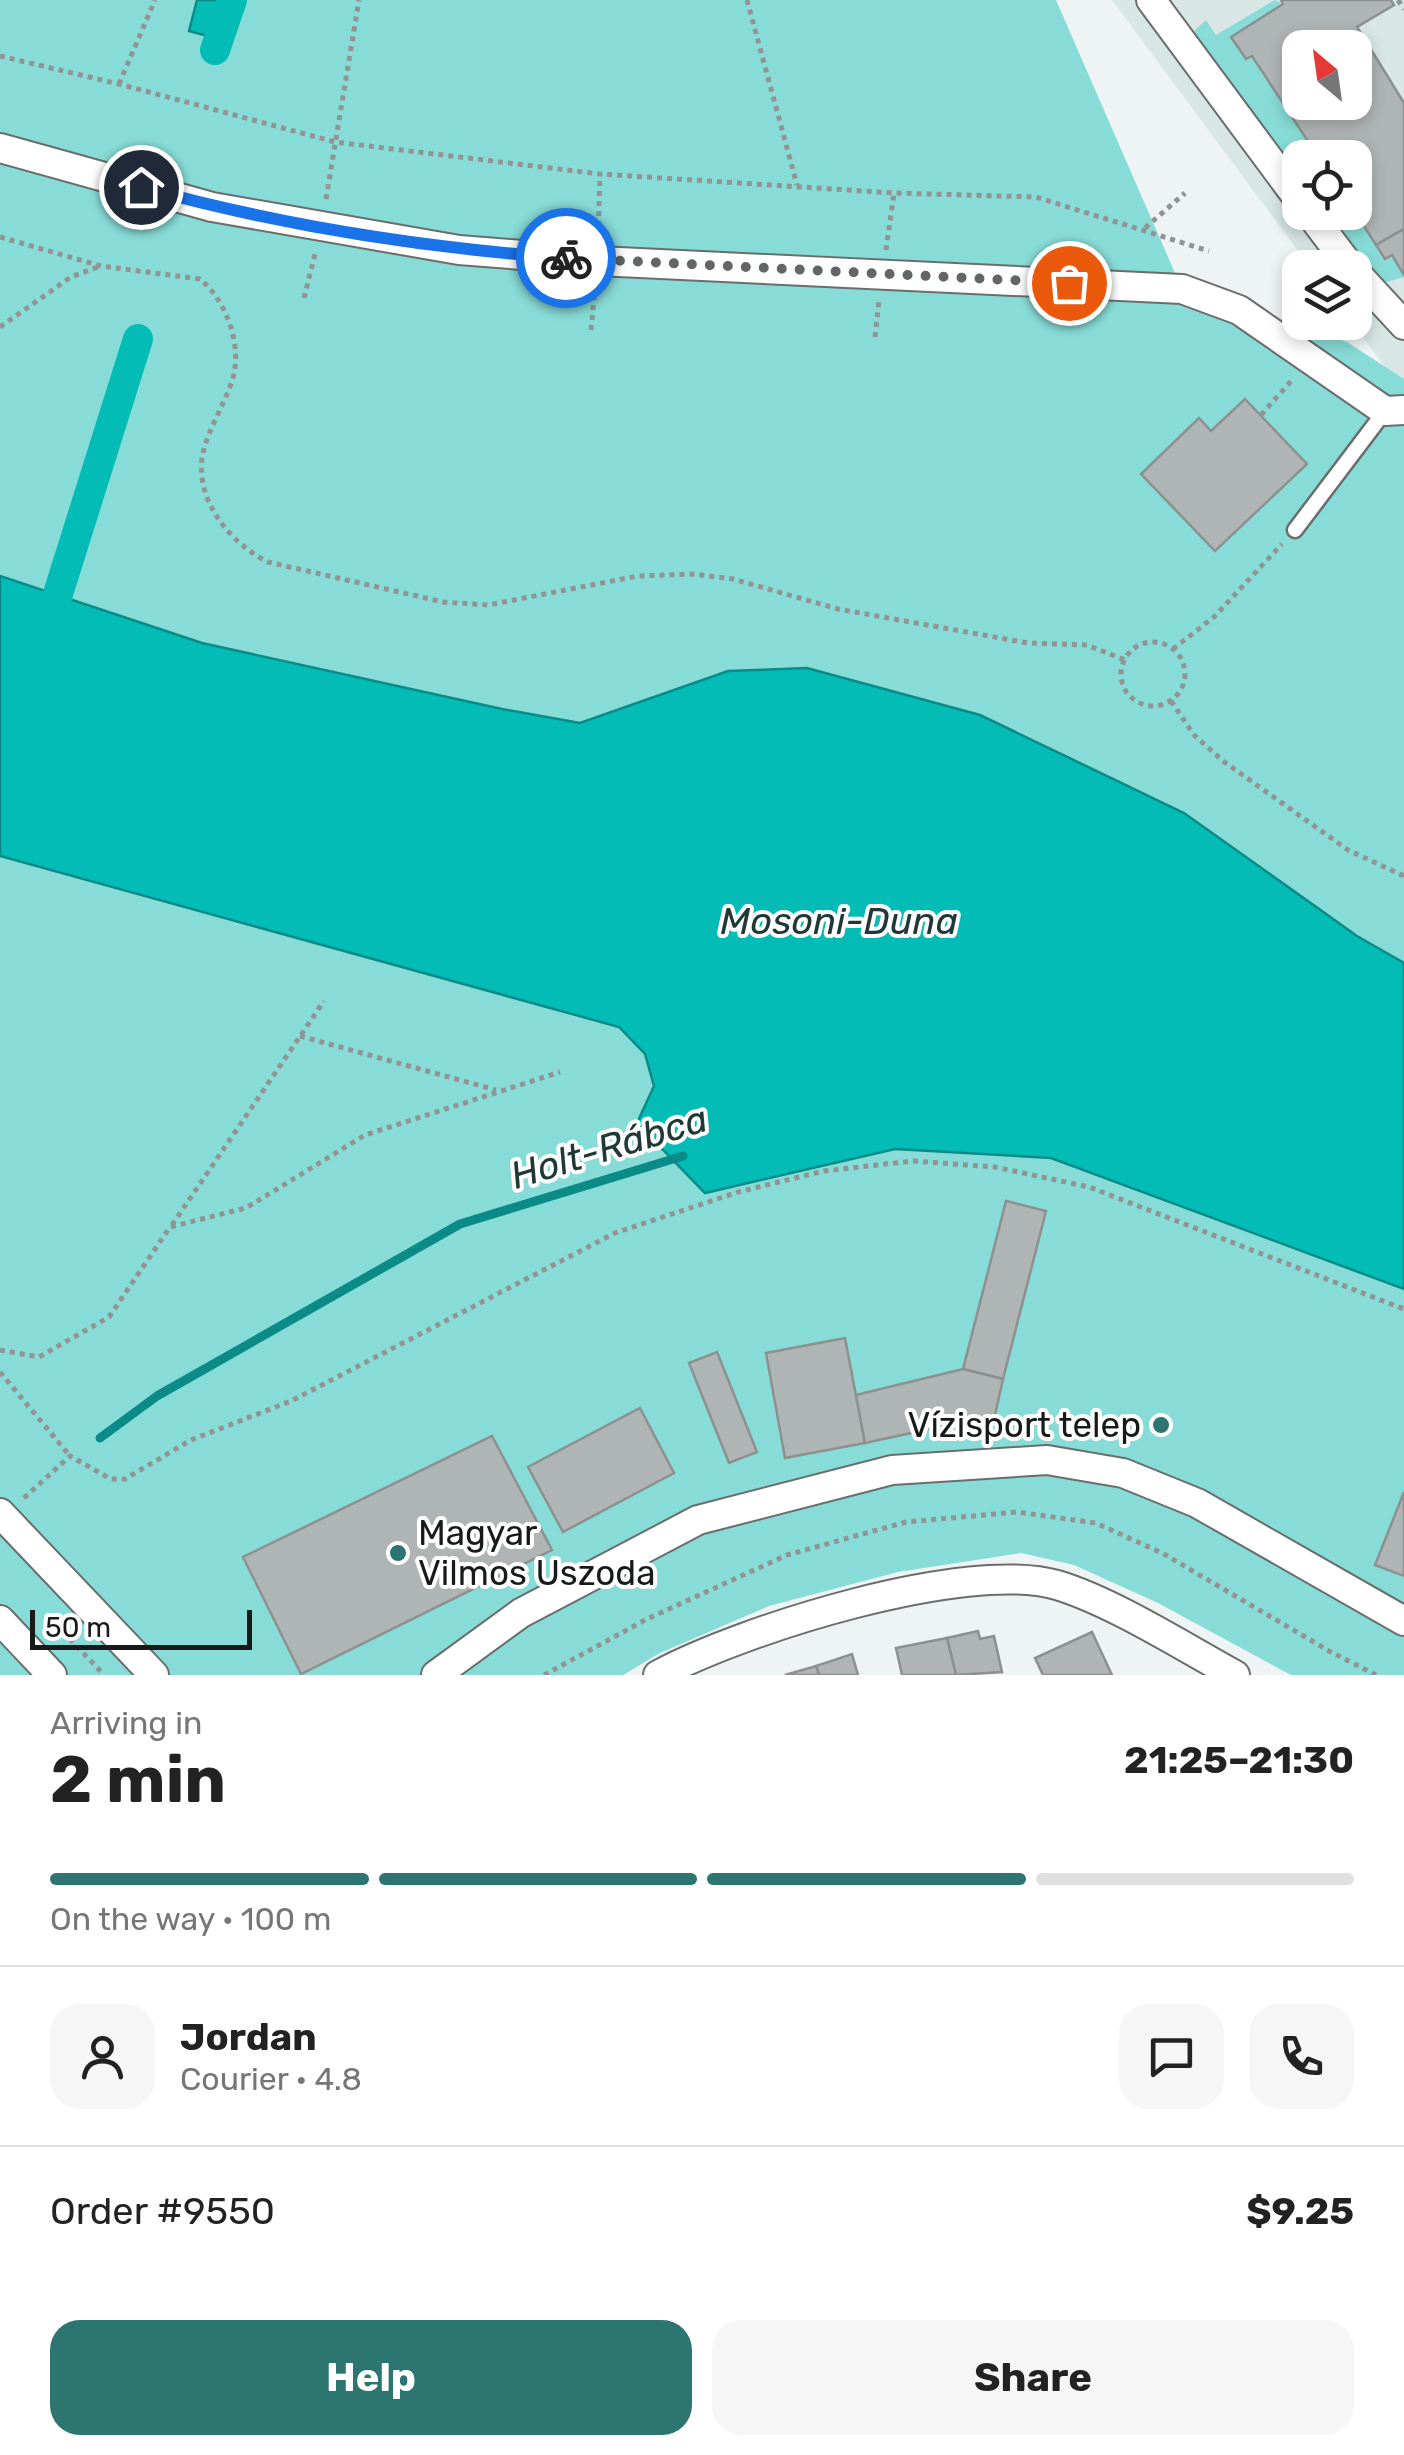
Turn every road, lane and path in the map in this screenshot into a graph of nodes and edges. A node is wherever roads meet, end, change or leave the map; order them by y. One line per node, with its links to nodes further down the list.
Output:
1 (155, 0): 8 (path)
2 (359, 0): 9 (path)
3 (747, 0): 13 (path)
4 (1151, 0): 12 (street)
5 (1398, 0): 6 (path)
6 (1404, 10)
7 (0, 56): 8 (path)
8 (118, 84): 9 (path)
9 (334, 142): 11 (path); 16 (path)
10 (0, 148): 16 (street)
11 (600, 174): 13 (path); 22 (path)
12 (1282, 176)
13 (798, 185): 14 (path)
14 (894, 193): 17 (path); 24 (path)
15 (1185, 193): 17 (path)
16 (322, 225): 22 (street); 26 (path)
17 (1145, 228): 21 (path)
18 (1323, 230): 20 (street)
19 (0, 237): 23 (path)
20 (1338, 250)
21 (1209, 251)
22 (598, 261): 24 (street); 29 (path)
23 (101, 266): 28 (path); 35 (path)
24 (882, 274): 30 (street)
25 (1372, 290): 27 (street)
26 (304, 298)
27 (1404, 325)
28 (0, 327)
29 (591, 330)
30 (1312, 359): 31 (street); 32 (path)
31 (1395, 411): 33 (lane)
32 (1260, 415)
33 (1295, 530): 34 (path)
34 (1173, 649): 35 (path); 36 (path)
35 (1124, 660): 36 (path)
36 (1171, 701): 37 (path)
37 (1404, 876)
38 (324, 1000): 39 (path)
39 (300, 1036): 41 (path); 42 (path)
40 (560, 1072): 41 (path)
41 (499, 1091): 42 (path)
42 (170, 1227): 44 (path)
43 (1404, 1308): 46 (path)
44 (0, 1350)
45 (0, 1372): 46 (path)
46 (70, 1456): 47 (path)
47 (28, 1494)
48 (0, 1513): 54 (street)
49 (0, 1620): 52 (street)
50 (1404, 1621): 55 (street)
51 (56, 1624): 53 (path)
52 (52, 1675)
53 (104, 1675)
54 (154, 1675)
55 (436, 1675)
56 (658, 1675): 57 (street)
57 (1235, 1675)

